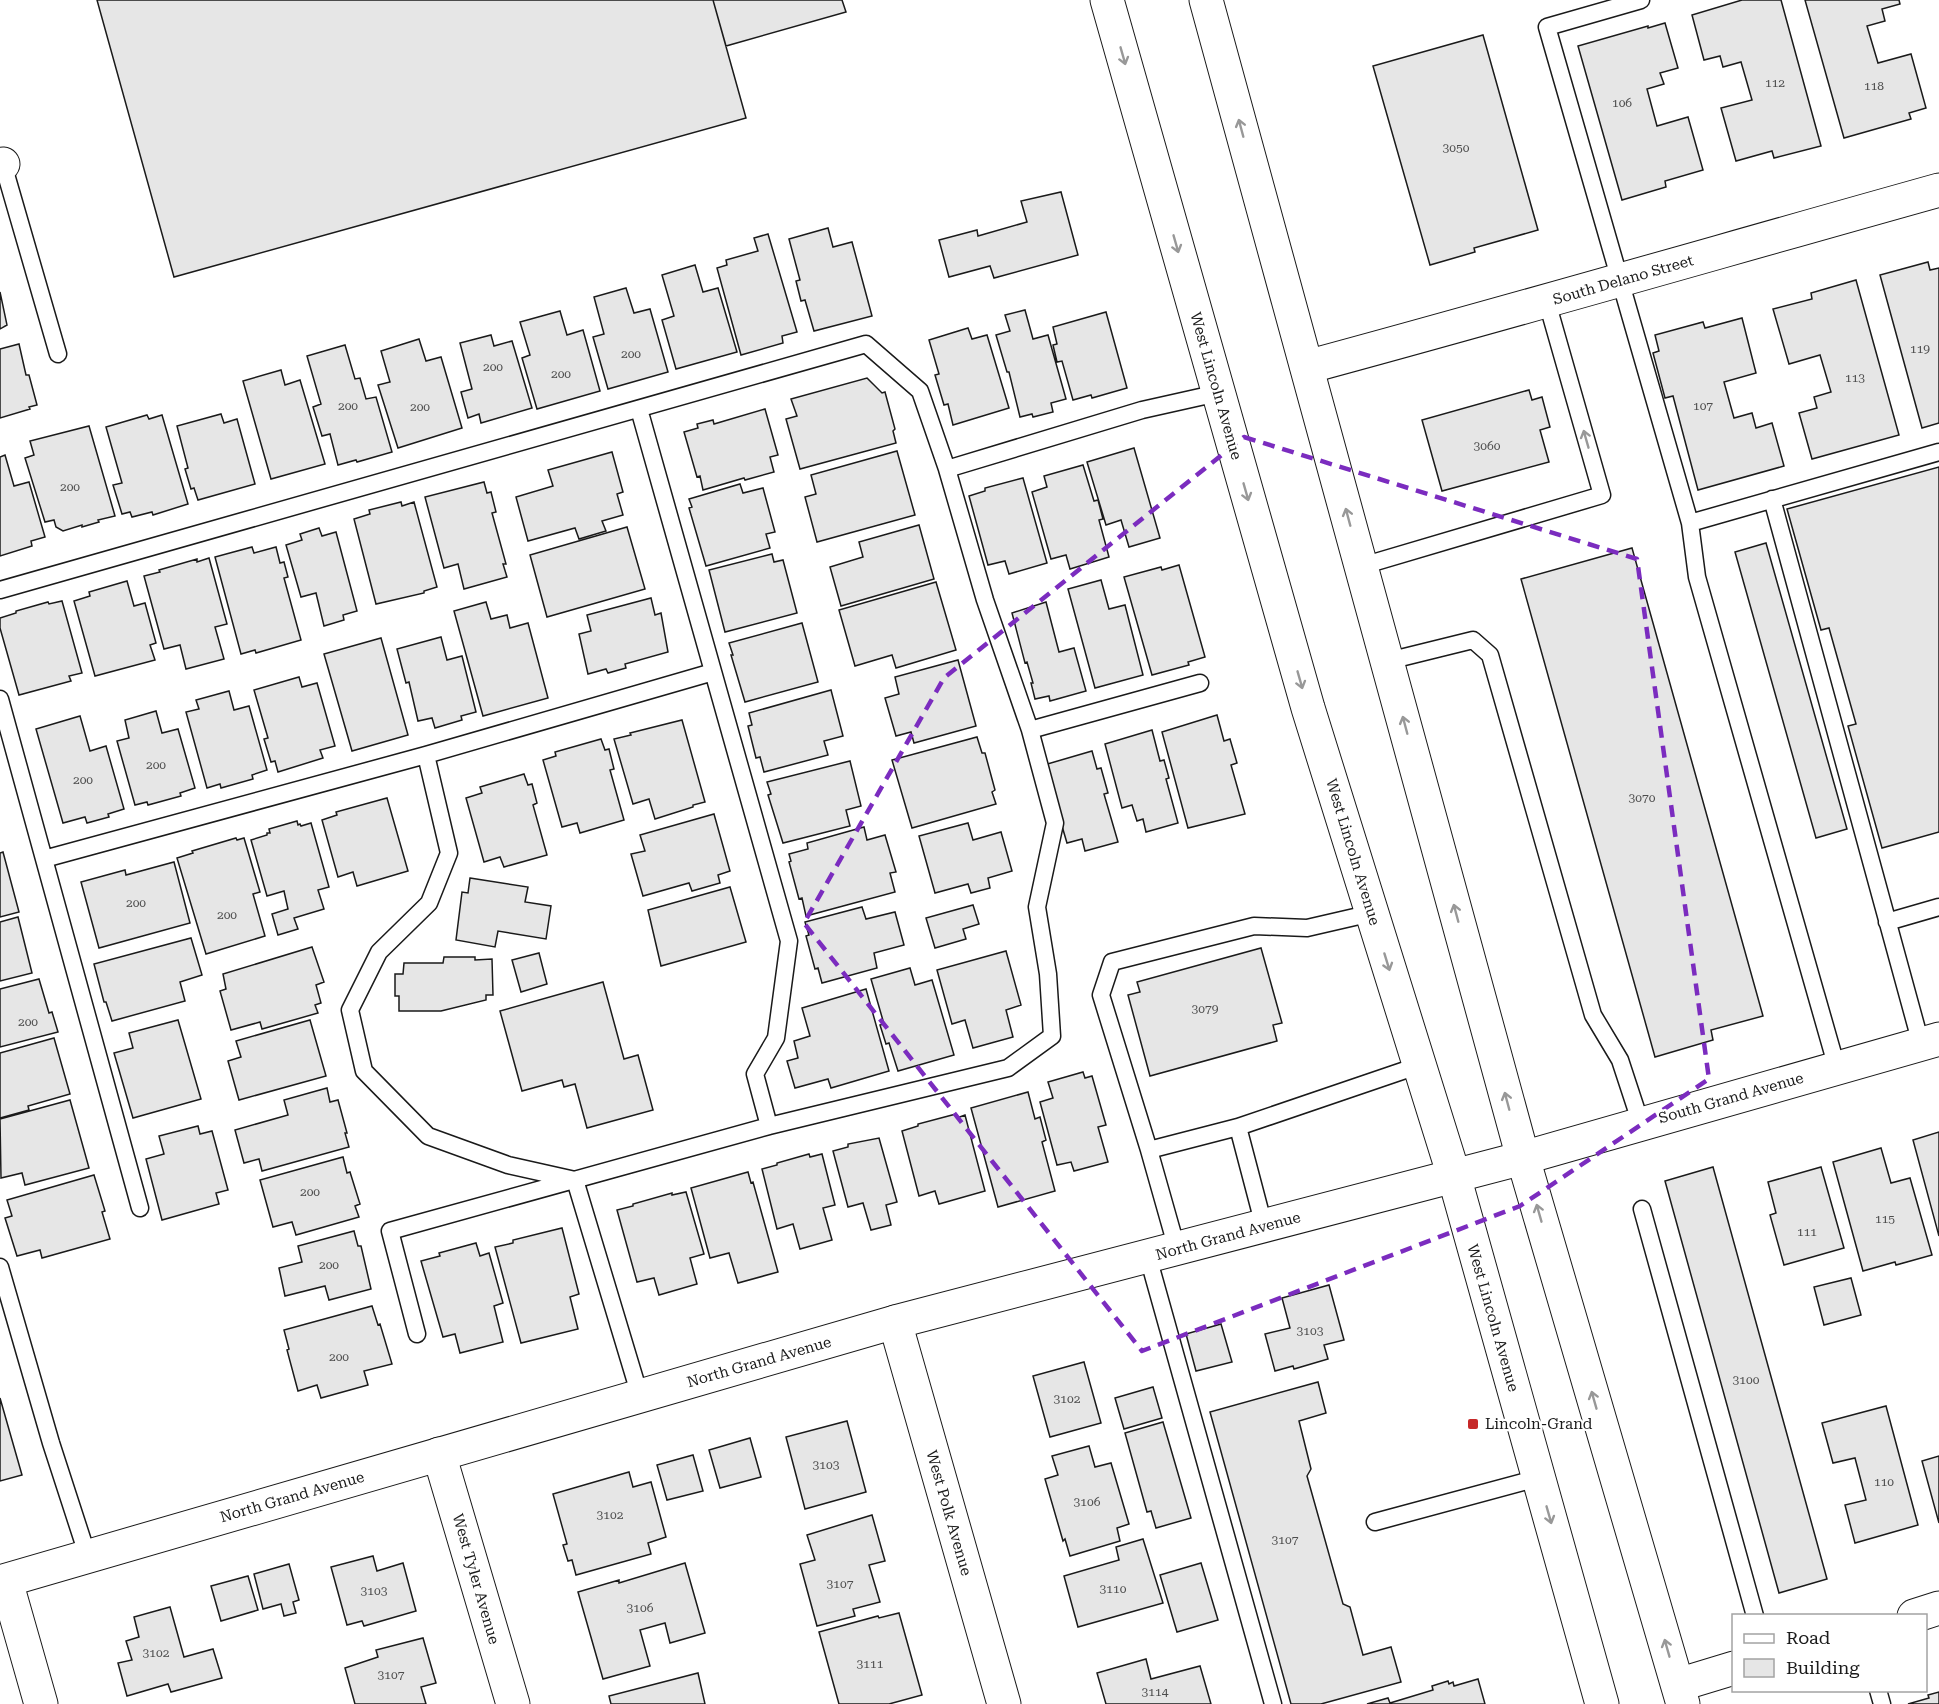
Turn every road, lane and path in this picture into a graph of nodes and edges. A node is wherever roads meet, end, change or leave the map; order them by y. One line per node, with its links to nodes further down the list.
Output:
1 (1107, 0): 10 (street, West Lincoln Avenue, one-way to 10)
2 (1206, 0): 9 (street, one-way to 2)
3 (1641, 0): 6 (lane)
4 (2, 165): 8 (lane)
5 (1939, 190): 6 (street, South Delano Street)
6 (1619, 280): 7 (street, South Delano Street); 15 (lane)
7 (1547, 302): 9 (street, South Delano Street); 16 (lane, one-way to 7)
8 (58, 354)
9 (1307, 367): 16 (street, one-way to 9)
10 (1218, 393): 13 (lane); 26 (street, West Lincoln Avenue, one-way to 26)
11 (639, 409): 13 (lane); 17 (lane); 19 (lane)
12 (1939, 452): 14 (lane)
13 (946, 469): 22 (lane)
14 (1772, 499): 15 (lane); 27 (lane)
15 (1690, 523): 30 (lane)
16 (1362, 566): 18 (street)
17 (0, 590)
18 (1388, 661): 31 (lane); 35 (street, one-way to 18)
19 (713, 672): 23 (lane); 32 (lane)
20 (1200, 683): 22 (lane)
21 (0, 699): 24 (lane)
22 (1030, 730): 32 (lane)
23 (426, 755): 24 (lane); 37 (lane)
24 (44, 859): 38 (lane)
25 (1939, 907): 27 (lane)
26 (1372, 912): 29 (street, West Lincoln Avenue, one-way to 29); 34 (lane)
27 (1887, 922): 28 (lane)
28 (1930, 1041): 30 (street, South Grand Avenue)
29 (1420, 1065): 33 (lane); 36 (street, West Lincoln Avenue)
30 (1837, 1068): 31 (street, South Grand Avenue)
31 (1641, 1124): 35 (street, South Grand Avenue)
32 (769, 1126): 37 (lane)
33 (1238, 1127): 34 (lane); 40 (lane)
34 (1149, 1150): 41 (lane)
35 (1523, 1158): 36 (street, North Grand Avenue); 55 (street, one-way to 35)
36 (1454, 1176): 40 (street, North Grand Avenue); 47 (street, West Lincoln Avenue)
37 (575, 1180): 44 (lane); 45 (lane)
38 (140, 1208)
39 (1642, 1209): 52 (lane)
40 (1264, 1226): 41 (street, North Grand Avenue)
41 (1162, 1253): 43 (street, North Grand Avenue); 59 (lane)
42 (0, 1267): 49 (lane)
43 (895, 1322): 45 (street, North Grand Avenue); 58 (street, West Polk Avenue)
44 (417, 1334)
45 (640, 1396): 46 (street, North Grand Avenue)
46 (439, 1454): 49 (street, North Grand Avenue); 57 (street, West Tyler Avenue)
47 (1538, 1478): 48 (lane); 60 (street, West Lincoln Avenue, one-way to 60)
48 (1375, 1522)
49 (88, 1557): 50 (street, North Grand Avenue)
50 (3, 1582): 56 (street)
51 (1939, 1608): 53 (street)
52 (1754, 1614)
53 (1920, 1614)
54 (1732, 1669): 55 (street)
55 (1680, 1695)
56 (41, 1704)
57 (513, 1704)
58 (1004, 1704)
59 (1273, 1704)
60 (1602, 1704)

